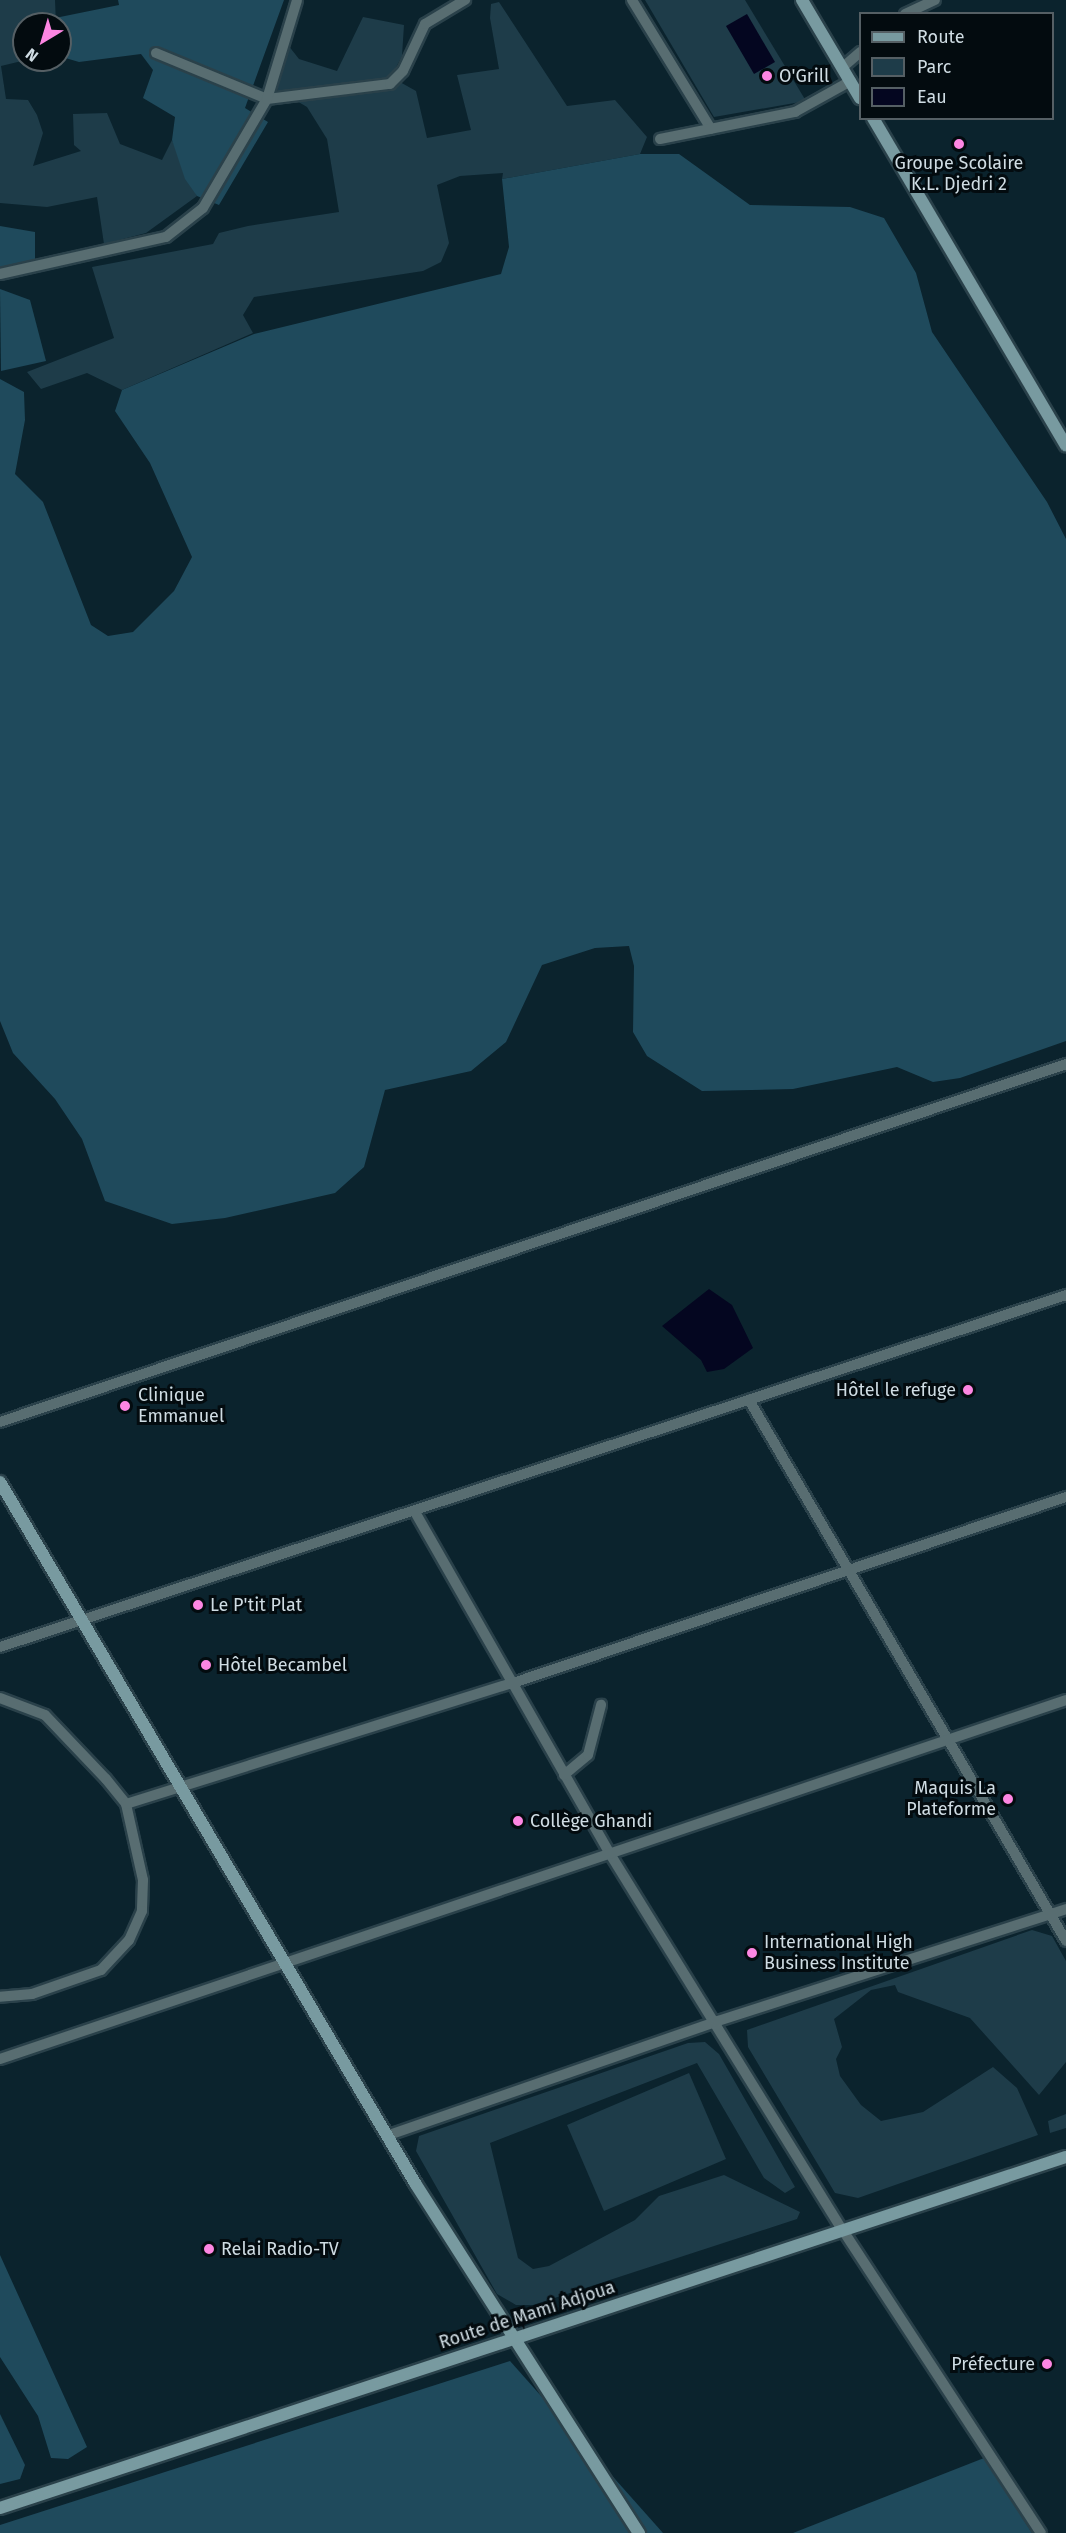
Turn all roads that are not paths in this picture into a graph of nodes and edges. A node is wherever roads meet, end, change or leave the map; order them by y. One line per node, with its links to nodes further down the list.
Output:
1 (297, 0): 12 (street)
2 (465, 0): 12 (street)
3 (632, 0): 14 (street)
4 (802, 0): 9 (street)
5 (934, 0): 6 (street)
6 (909, 12)
7 (156, 53): 12 (street)
8 (859, 54): 9 (street)
9 (843, 67): 10 (street)
10 (851, 81): 11 (street); 14 (street)
11 (859, 95)
12 (267, 99): 16 (street)
13 (874, 120): 17 (street)
14 (711, 129): 15 (street)
15 (660, 139)
16 (0, 274)
17 (1066, 445)
18 (1066, 1064): 21 (street)
19 (1066, 1295): 20 (street)
20 (749, 1400): 24 (street); 25 (street)
21 (0, 1422)
22 (0, 1482): 26 (street)
23 (1066, 1497): 25 (street)
24 (415, 1512): 26 (street); 28 (street)
25 (845, 1569): 28 (street); 32 (street)
26 (82, 1620): 27 (street); 34 (street)
27 (0, 1647)
28 (510, 1684): 33 (street); 34 (street)
29 (0, 1698): 35 (street)
30 (1066, 1700): 32 (street)
31 (601, 1705): 33 (street)
32 (945, 1740): 36 (street); 38 (street)
33 (564, 1775): 36 (street)
34 (182, 1789): 35 (street); 40 (street)
35 (126, 1804): 41 (street)
36 (610, 1854): 40 (street); 42 (street)
37 (1066, 1909): 38 (street)
38 (1050, 1914): 39 (street); 42 (street)
39 (1066, 1941)
40 (286, 1965): 43 (street); 44 (street)
41 (0, 1997)
42 (718, 2021): 44 (street); 46 (street)
43 (0, 2059)
44 (388, 2135): 47 (street)
45 (1066, 2157): 46 (street, Route de Mami Adjoua)
46 (842, 2229): 47 (street, Route de Mami Adjoua); 50 (street)
47 (512, 2340): 48 (street, Route de Mami Adjoua); 49 (street)
48 (0, 2508)
49 (639, 2533)
50 (1041, 2533)

